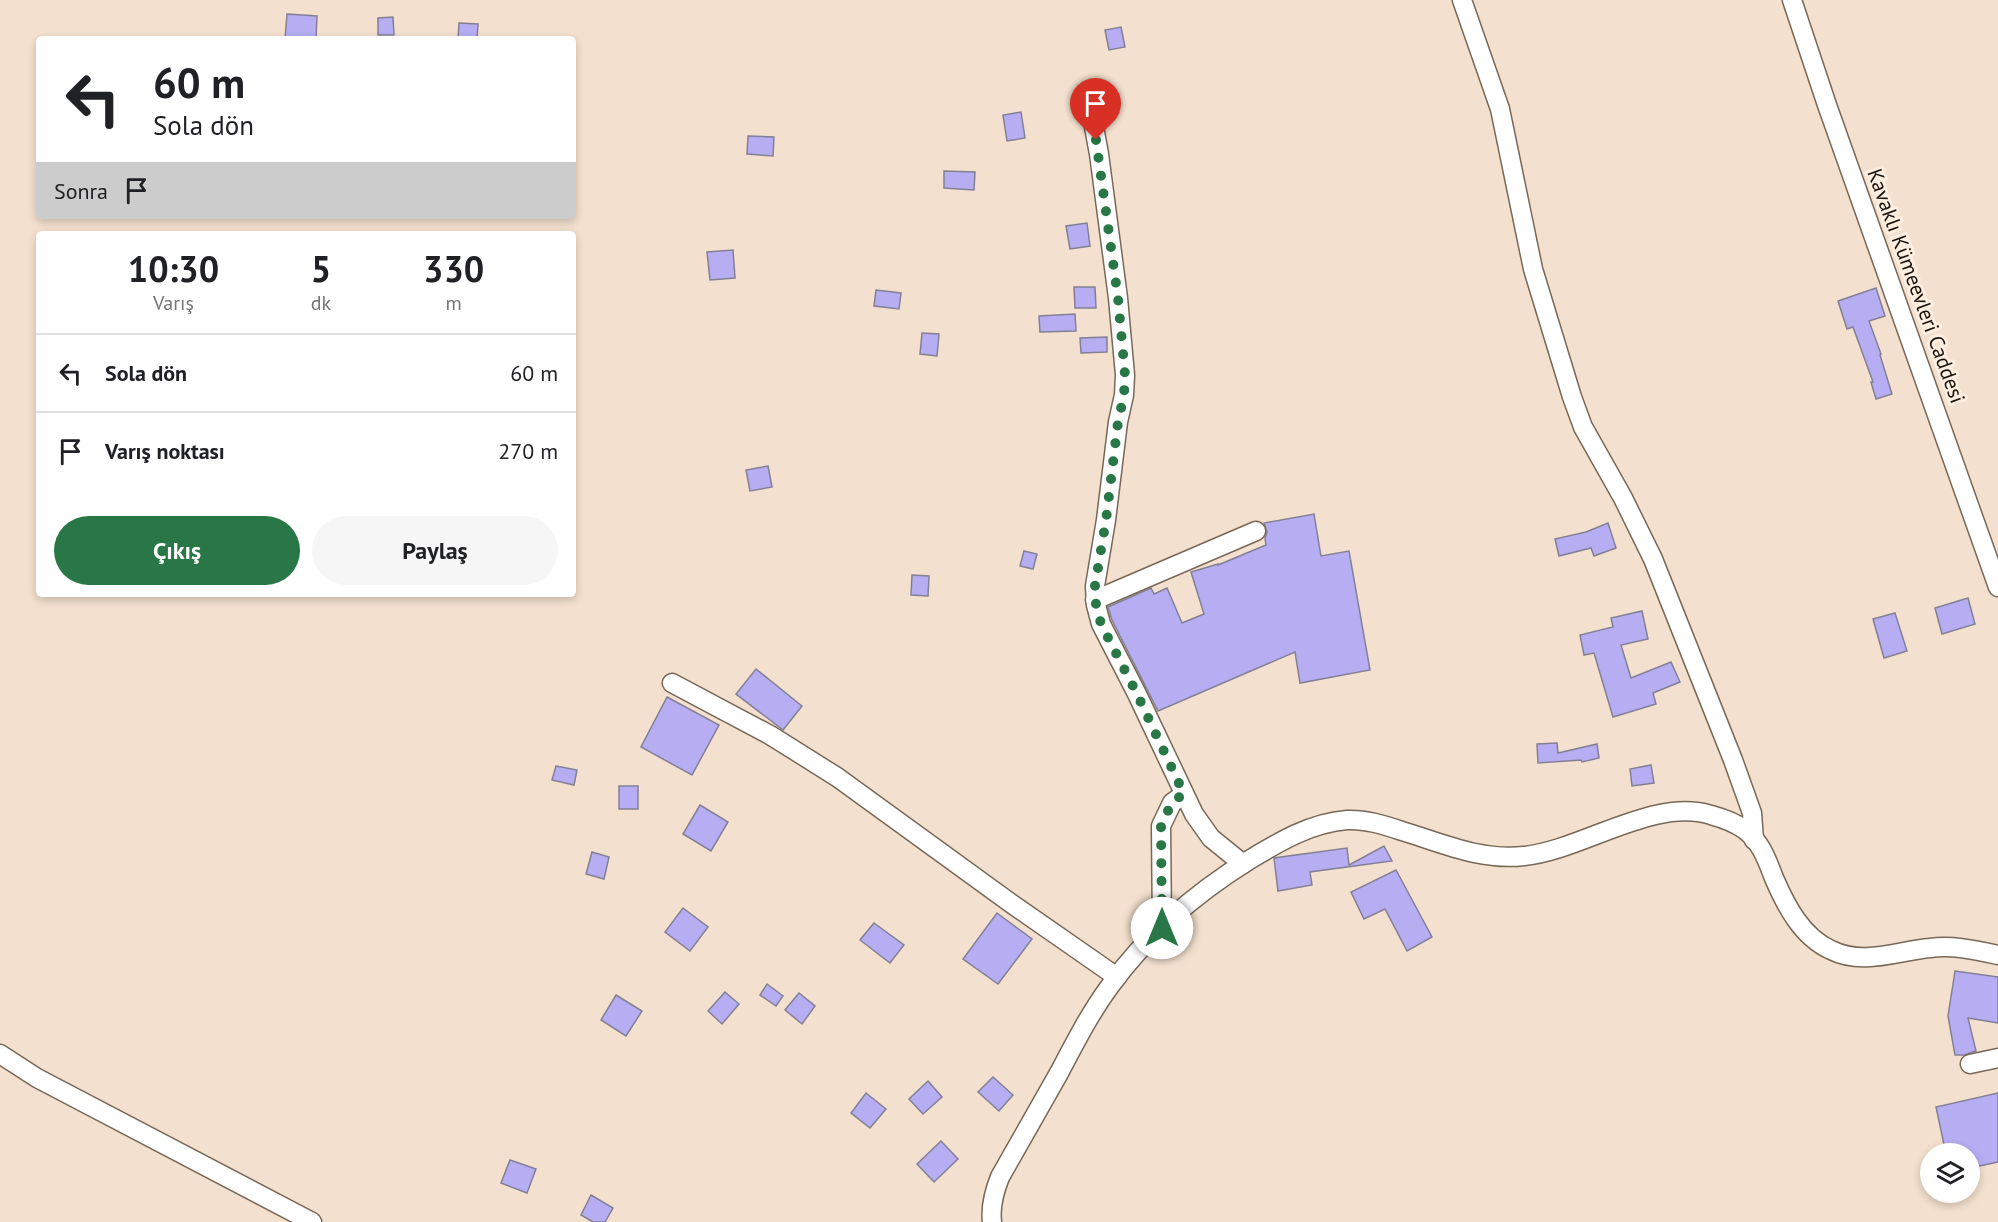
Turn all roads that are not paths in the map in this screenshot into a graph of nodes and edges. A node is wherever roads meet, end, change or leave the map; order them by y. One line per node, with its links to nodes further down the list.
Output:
1 (1462, 0): 9 (street)
2 (1792, 0): 5 (street, Kavaklı Kümeevleri Caddesi)
3 (1094, 126): 6 (street)
4 (1256, 531): 6 (street)
5 (1998, 587)
6 (1095, 600): 8 (street)
7 (672, 683): 13 (street)
8 (1184, 794): 10 (street); 11 (street)
9 (1754, 840): 10 (street); 12 (street)
10 (1243, 864): 11 (street)
11 (1162, 928): 13 (street)
12 (1998, 955)
13 (1117, 977): 18 (street)
14 (0, 1054): 17 (street)
15 (1998, 1058): 16 (street)
16 (1970, 1064)
17 (312, 1222)
18 (992, 1222)

